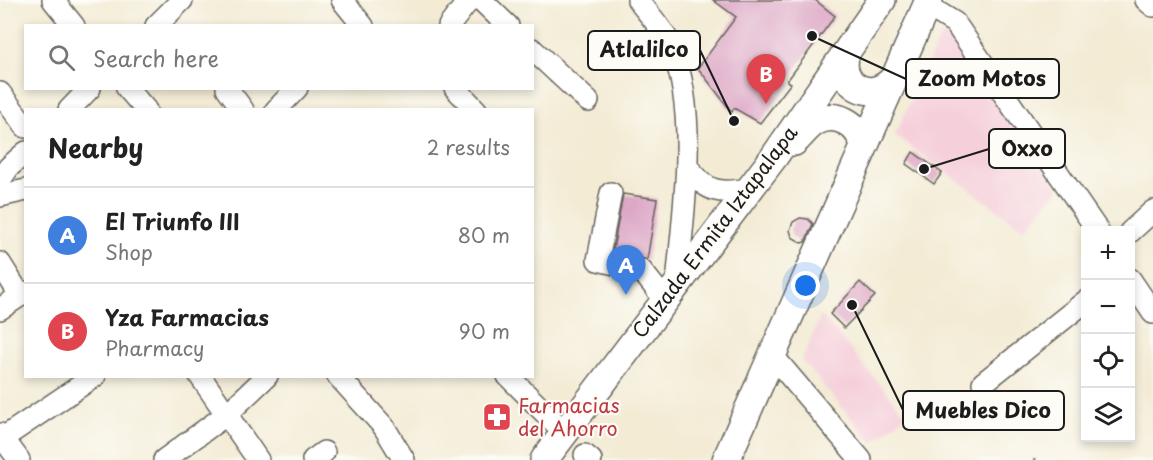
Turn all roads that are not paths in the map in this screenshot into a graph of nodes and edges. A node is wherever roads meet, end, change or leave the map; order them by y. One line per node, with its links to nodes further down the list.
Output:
1 (53, 0): 9 (street)
2 (342, 0): 10 (street)
3 (481, 0): 11 (street)
4 (638, 0): 31 (street)
5 (1146, 0): 8 (street)
6 (879, 1): 13 (main road, Calzada Ermita Iztapalapa)
7 (928, 3): 14 (main road); 38 (street)
8 (1153, 6)
9 (72, 24)
10 (360, 24)
11 (506, 24)
12 (534, 51): 21 (street)
13 (846, 53): 14 (main road); 30 (main road, Calzada Ermita Iztapalapa)
14 (892, 80): 28 (main road)
15 (88, 90): 22 (street)
16 (129, 90): 23 (street)
17 (228, 90): 24 (street)
18 (295, 90): 25 (street)
19 (457, 90): 26 (street)
20 (0, 93): 27 (street)
21 (588, 100)
22 (71, 108)
23 (144, 108)
24 (242, 108)
25 (278, 108)
26 (474, 108)
27 (24, 124)
28 (864, 145): 30 (main road); 47 (main road)
29 (24, 154): 32 (street)
30 (774, 157): 33 (main road, Calzada Ermita Iztapalapa)
31 (687, 166): 33 (street); 42 (street)
32 (0, 180)
33 (750, 189): 42 (main road, Calzada Ermita Iztapalapa)
34 (24, 190): 36 (street)
35 (611, 193): 42 (street)
36 (0, 196)
37 (1153, 211): 39 (street)
38 (1095, 226)
39 (1135, 228)
40 (0, 263): 43 (street)
41 (1132, 280): 46 (street)
42 (671, 292): 55 (main road, Calzada Ermita Iztapalapa)
43 (23, 293): 45 (street)
44 (1081, 306): 53 (street)
45 (0, 309)
46 (1153, 313)
47 (772, 355): 62 (main road); 63 (street)
48 (92, 378): 56 (street)
49 (201, 378): 54 (street)
50 (265, 378): 54 (street)
51 (340, 378): 60 (street)
52 (510, 378): 55 (street)
53 (983, 383)
54 (226, 414): 58 (street); 59 (street)
55 (564, 432): 61 (main road, Calzada Ermita Iztapalapa)
56 (1, 437): 57 (street)
57 (19, 460)
58 (164, 460)
59 (258, 460)
60 (404, 460)
61 (544, 460)
62 (726, 460)
63 (861, 460)

